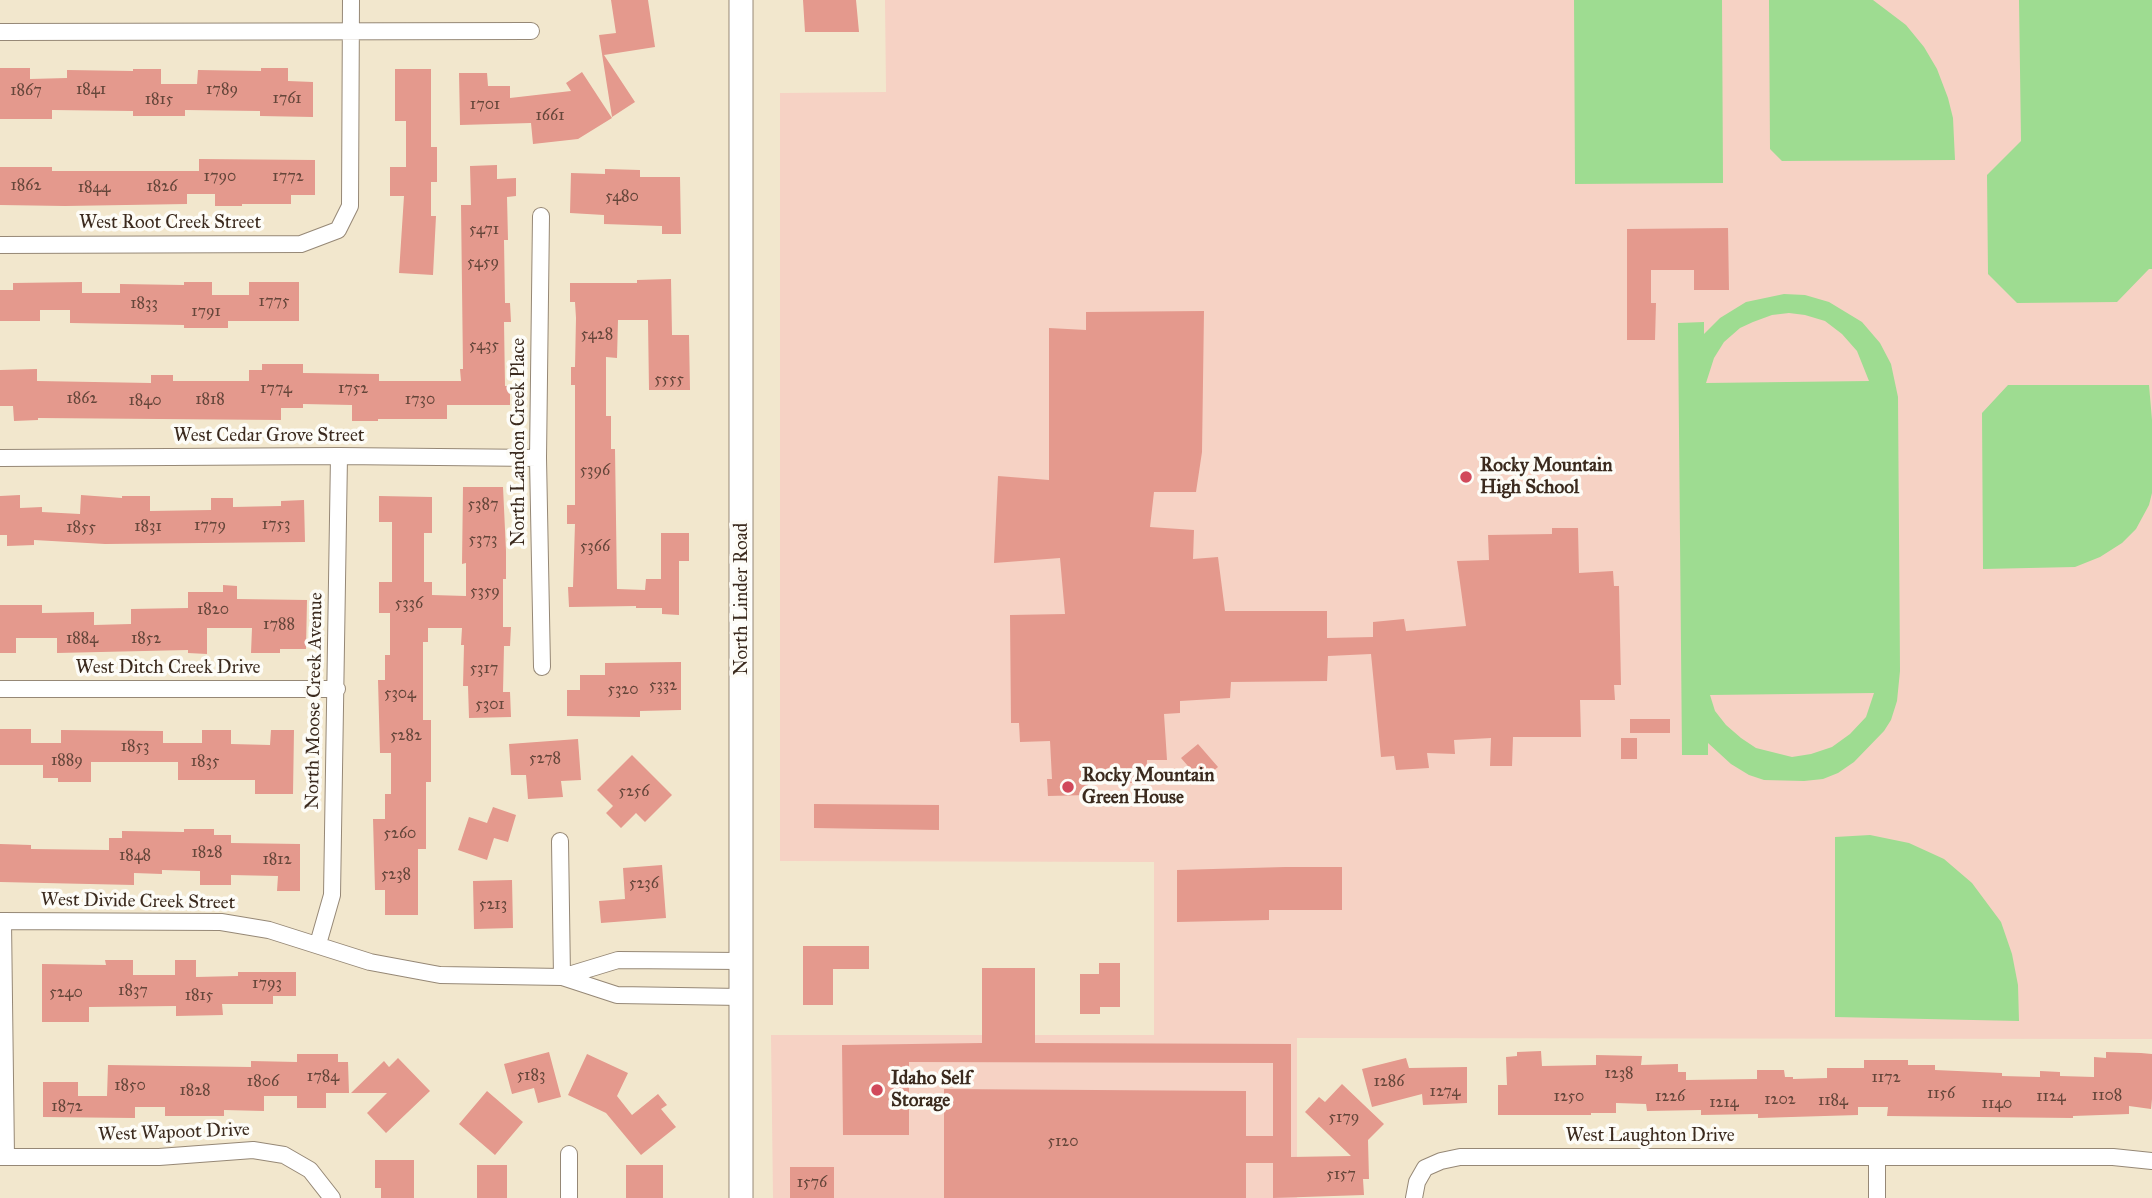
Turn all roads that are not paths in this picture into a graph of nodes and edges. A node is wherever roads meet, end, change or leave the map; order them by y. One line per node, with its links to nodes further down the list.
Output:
1 (351, 0): 3 (street)
2 (741, 0): 17 (main road, North Linder Road)
3 (351, 31): 4 (street); 5 (street); 7 (street, West Root Creek Street)
4 (0, 32)
5 (531, 32)
6 (541, 216): 10 (street, North Landon Creek Place)
7 (0, 245)
8 (339, 456): 9 (street, West Cedar Grove Street); 10 (street, West Cedar Grove Street); 13 (street, North Moose Creek Avenue)
9 (0, 458)
10 (538, 458): 11 (street, North Landon Creek Place)
11 (542, 667)
12 (0, 689): 13 (street, West Ditch Creek Drive)
13 (337, 689): 16 (street, North Moose Creek Avenue)
14 (560, 841): 18 (street)
15 (1, 921): 16 (street, West Divide Creek Street); 21 (street)
16 (318, 944): 18 (street, West Divide Creek Street)
17 (741, 961): 18 (street, West Divide Creek Street); 19 (main road, North Linder Road)
18 (562, 977): 19 (street, West Divide Creek Street)
19 (741, 997): 26 (main road, North Linder Road)
20 (569, 1154): 25 (street)
21 (3, 1157): 24 (street, West Wapoot Drive)
22 (1877, 1157): 23 (street, West Laughton Drive); 27 (street, West Laughton Drive); 28 (street)
23 (2152, 1161)
24 (332, 1198)
25 (569, 1198)
26 (741, 1198)
27 (1414, 1198)
28 (1877, 1198)

